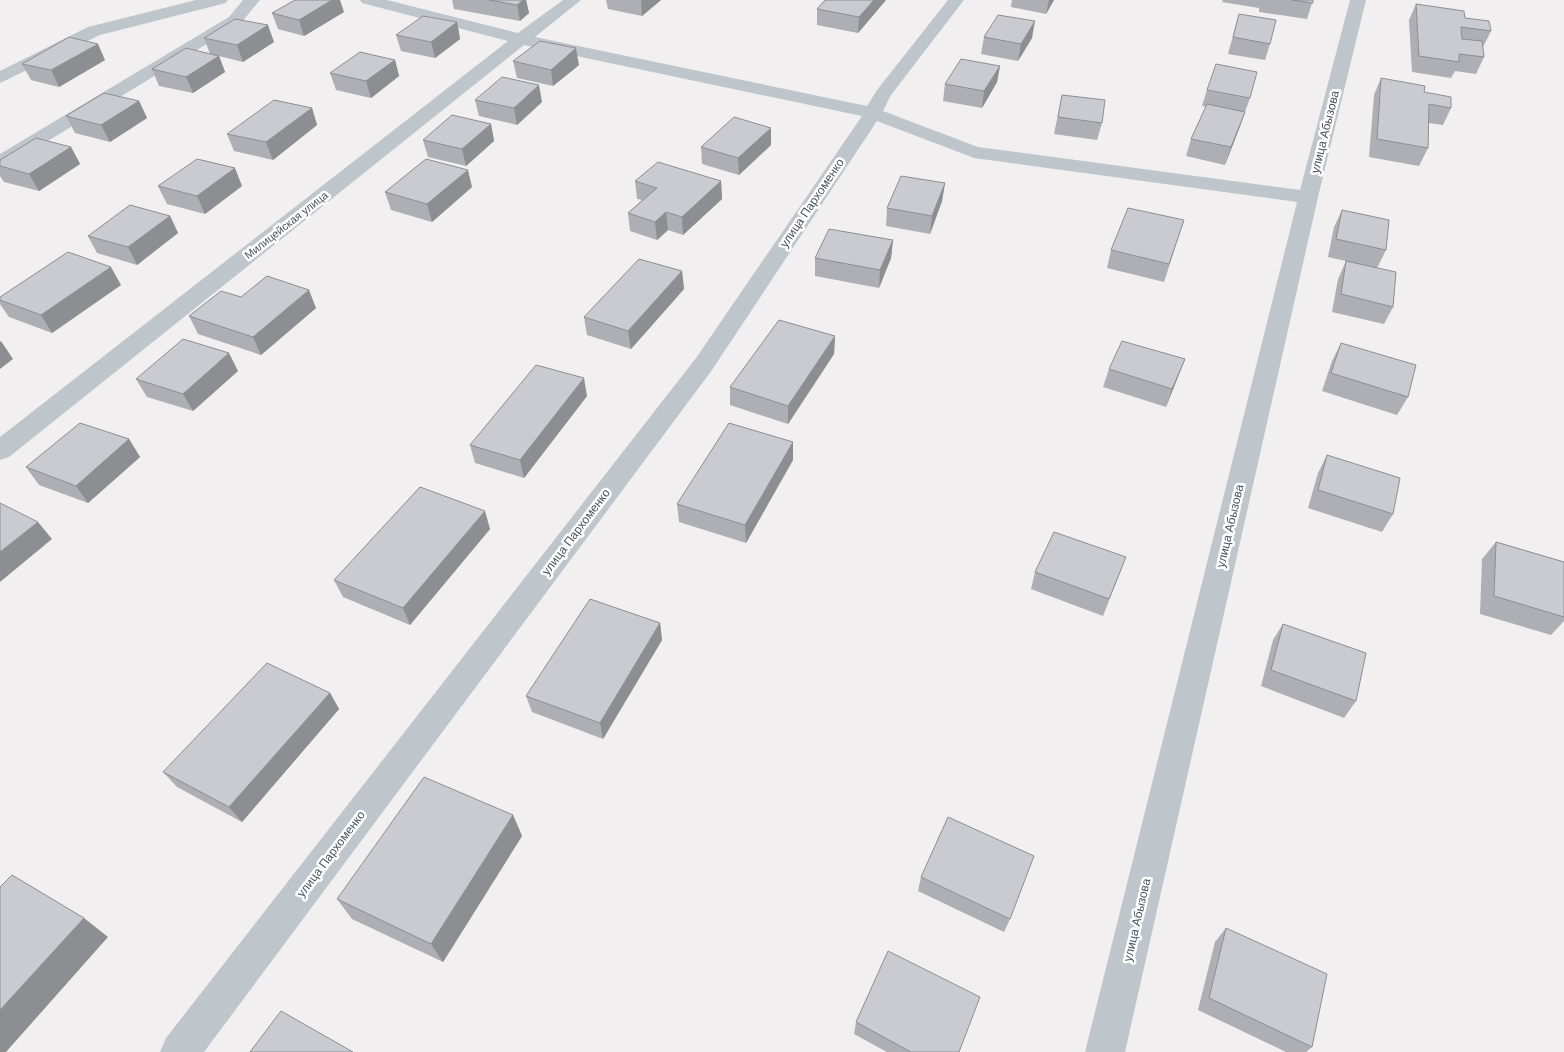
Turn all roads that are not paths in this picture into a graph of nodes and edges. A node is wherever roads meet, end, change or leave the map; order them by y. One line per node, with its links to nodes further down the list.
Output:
1 (220, 0): 8 (lane)
2 (252, 0): 10 (lane)
3 (368, 0): 7 (lane)
4 (573, 0): 7 (lane, Милицейская улица)
5 (956, 0): 9 (lane, улица Пархоменко)
6 (1358, 0): 11 (lane, улица Абызова)
7 (521, 39): 9 (lane); 12 (lane, Милицейская улица)
8 (0, 78)
9 (873, 113): 11 (lane); 13 (lane, улица Пархоменко)
10 (0, 162)
11 (1308, 197): 14 (lane, улица Абызова)
12 (0, 450)
13 (180, 1052)
14 (1105, 1052)

